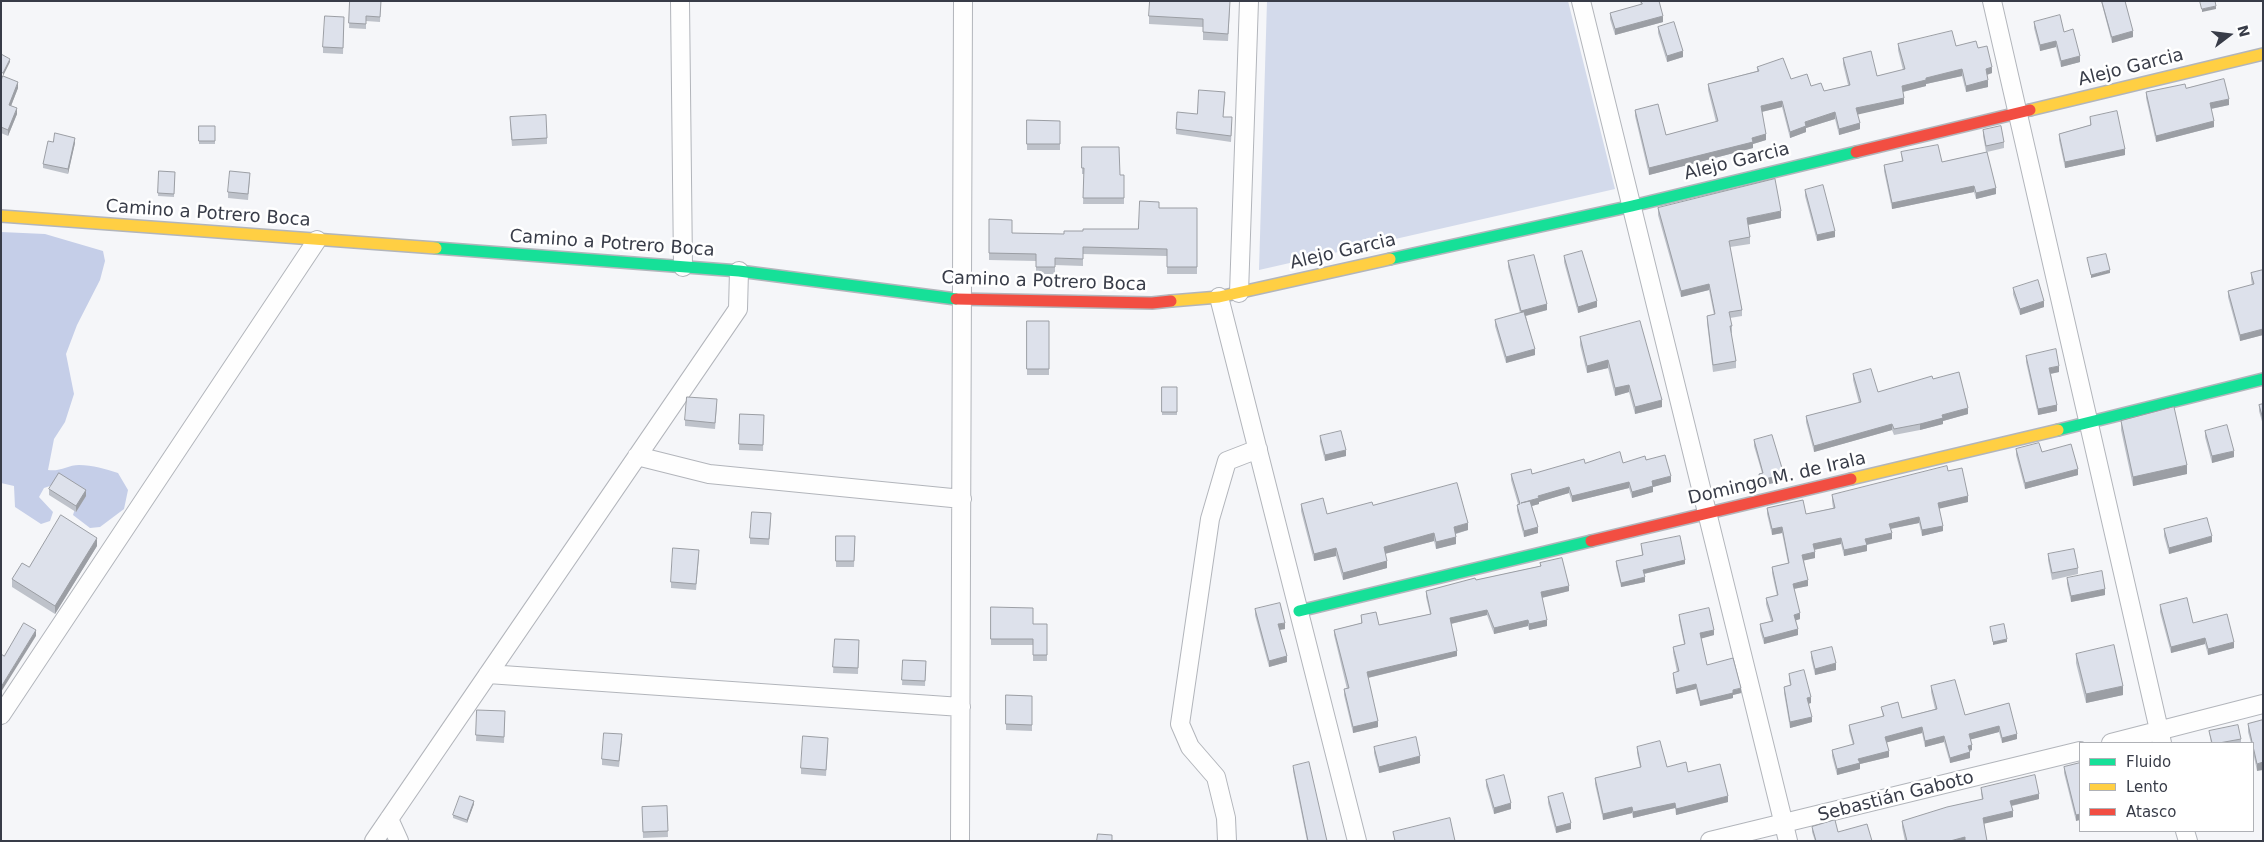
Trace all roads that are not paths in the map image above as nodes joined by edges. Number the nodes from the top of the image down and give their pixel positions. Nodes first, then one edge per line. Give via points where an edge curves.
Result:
1 (680, 1) edge
2 (963, 1) edge
3 (1249, 1) edge
4 (1581, 1) edge
5 (1992, 1) edge
6 (2263, 54) edge
7 (2017, 113) junction
8 (1632, 206) junction
9 (1, 216) edge
10 (317, 240) junction
11 (683, 267) junction
12 (739, 271) junction
13 (1239, 293) junction
14 (1219, 297) junction
15 (963, 300) junction
16 (2263, 379) edge
17 (2088, 423) junction
18 (1258, 449) junction
19 (637, 456) junction
20 (962, 499) junction
21 (1708, 514) junction
22 (1299, 611) junction
23 (488, 674) junction
24 (2263, 704) edge
25 (961, 707) junction
26 (1, 715) edge
27 (2160, 737) edge
28 (2119, 742) edge
29 (2079, 751) edge
30 (389, 819) junction
31 (1786, 832) edge
32 (374, 841) edge
33 (399, 841) edge
34 (960, 841) edge
35 (1227, 841) edge
36 (1357, 841) edge
37 (1710, 841) edge

1 - 11 street
2 - 15 street
3 - 13 street
4 - 8 street
5 - 7 street
6 - 7 street, Alejo Garcia
7 - 8 street, Alejo Garcia
7 - 17 street
8 - 13 street, Alejo Garcia
8 - 21 street
9 - 10 street, Camino a Potrero Boca
10 - 11 street, Camino a Potrero Boca
10 - 26 street
11 - 12 street, Camino a Potrero Boca
12 - 15 street, Camino a Potrero Boca
12 - 19 street via 738,309
13 - 14 street, Alejo Garcia
14 - 15 street, Camino a Potrero Boca via 1152,303
14 - 18 street
15 - 20 street
16 - 17 street, Domingo M. de Irala
17 - 21 street, Domingo M. de Irala
17 - 27 street
18 - 22 street
18 - 35 street via 1228,461 1210,519 1180,724 1190,746 1216,777 1226,818
19 - 20 street via 709,474
19 - 23 street
20 - 25 street
21 - 22 street, Domingo M. de Irala
21 - 31 street
22 - 36 street
23 - 25 street
23 - 30 street
24 - 27 street
25 - 34 street
27 - 28 street
29 - 31 street, Sebastián Gaboto
30 - 32 street
30 - 33 street
31 - 37 street, Sebastián Gaboto

